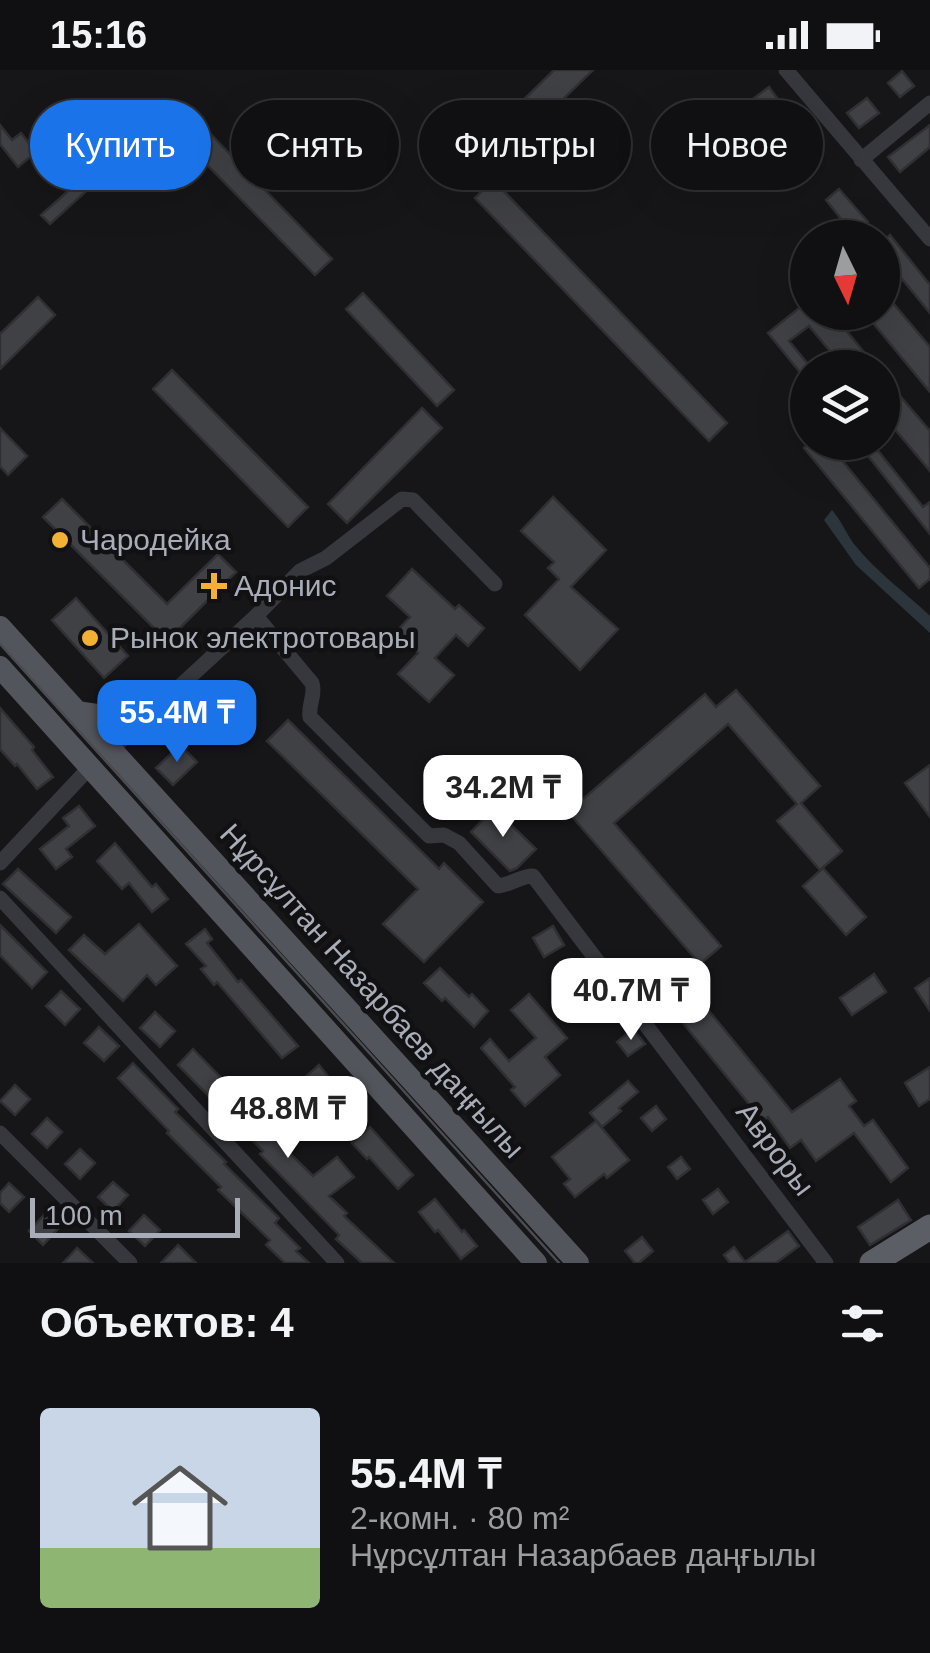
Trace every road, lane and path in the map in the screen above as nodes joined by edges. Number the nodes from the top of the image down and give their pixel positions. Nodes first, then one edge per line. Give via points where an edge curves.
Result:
1 (786, 70) edge
2 (930, 104) edge
3 (861, 160) junction
4 (930, 239) edge
5 (495, 584) dead end
6 (256, 616) junction
7 (0, 627) edge
8 (0, 667) edge
9 (160, 705) junction
10 (78, 712) junction
11 (111, 750) junction
12 (91, 766) junction
13 (0, 864) edge
14 (0, 898) edge
15 (0, 1133) edge
16 (930, 1227) edge
17 (130, 1263) edge
18 (337, 1263) edge
19 (536, 1263) edge
20 (578, 1263) edge
21 (826, 1263) edge
22 (872, 1263) edge

1 - 3 street
2 - 3 street
3 - 4 street
5 - 6 street via 414,500 402,499 300,571
6 - 9 street
6 - 21 street, Авроры via 312,683 310,717 430,836 460,843 498,886 533,876
7 - 10 main road, Нұрсұлтан Назарбаев даңғылы
8 - 12 main road, Нұрсұлтан Назарбаев даңғылы
9 - 10 main road via 120,717
9 - 11 street
10 - 11 main road, Нұрсұлтан Назарбаев даңғылы
11 - 12 main road
11 - 20 main road, Нұрсұлтан Назарбаев даңғылы
12 - 13 street
12 - 19 main road, Нұрсұлтан Назарбаев даңғылы
14 - 18 street
15 - 17 street
16 - 22 highway

